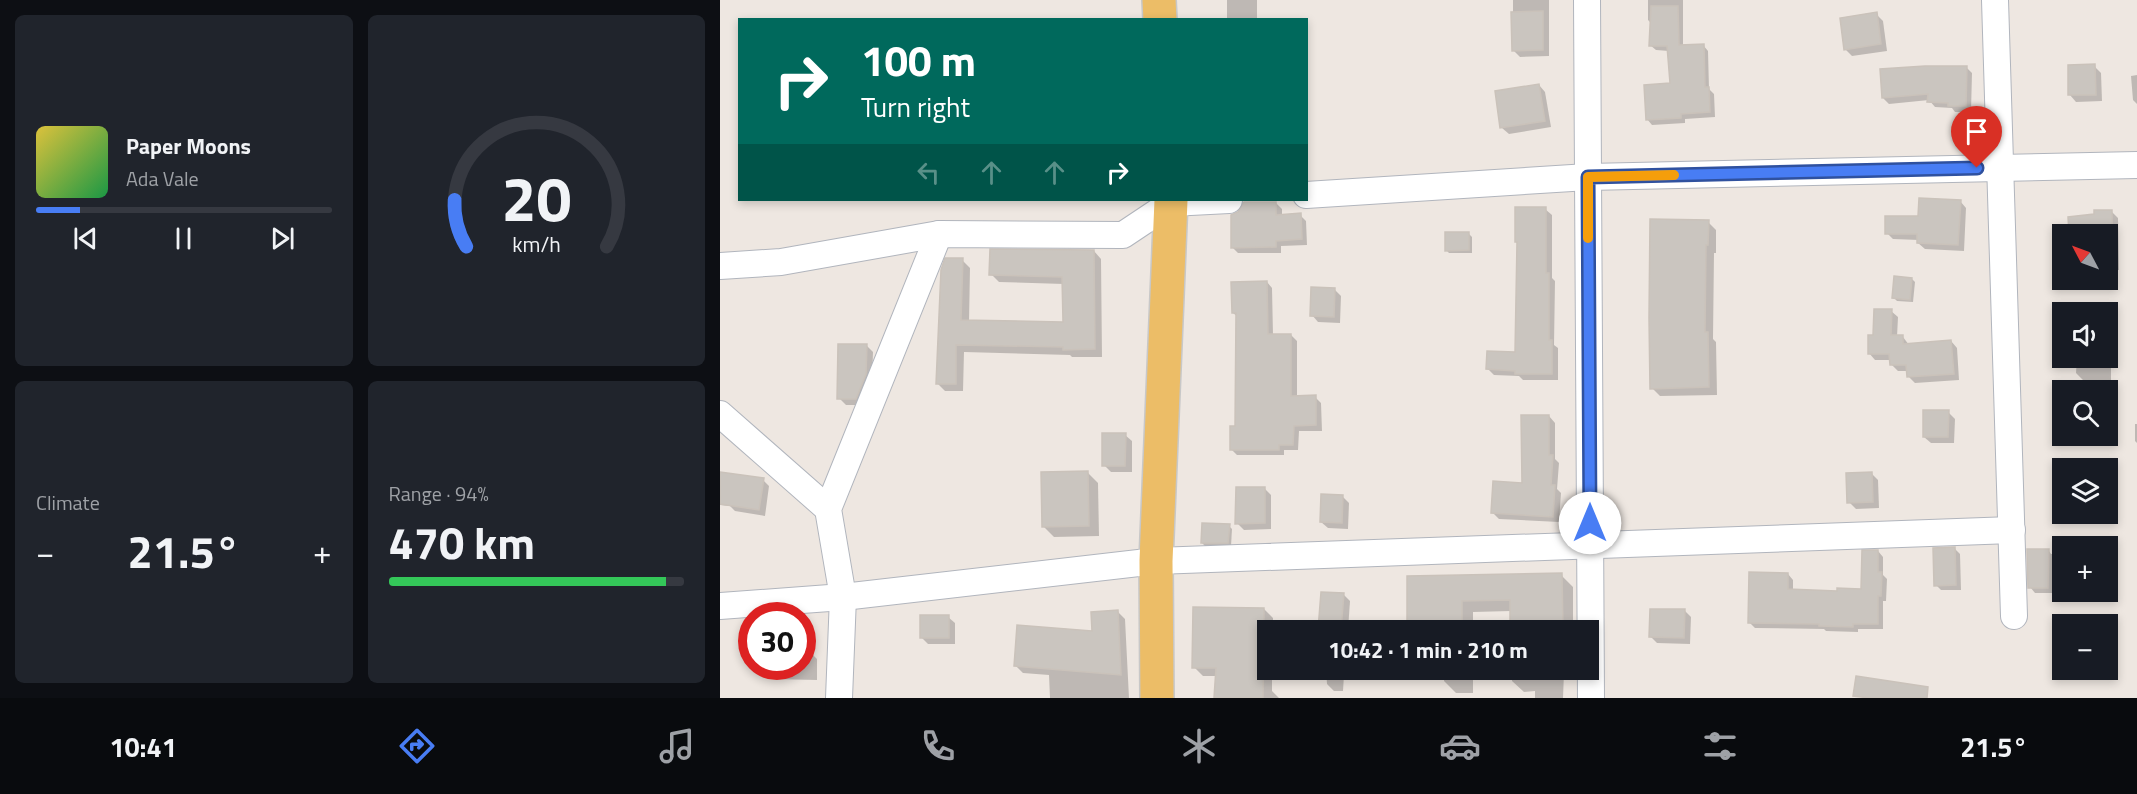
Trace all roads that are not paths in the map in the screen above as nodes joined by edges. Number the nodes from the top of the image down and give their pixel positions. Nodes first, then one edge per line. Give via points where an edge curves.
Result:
1 (1159, 0) edge
2 (1587, 0) edge
3 (1995, 0) edge
4 (1160, 18) edge
5 (2137, 165) edge
6 (2000, 167) junction
7 (1588, 177) junction
8 (1308, 195) edge
9 (1171, 201) edge
10 (939, 234) junction
11 (720, 266) edge
12 (720, 414) edge
13 (828, 509) junction
14 (2013, 530) junction
15 (1590, 546) junction
16 (1156, 561) junction
17 (843, 597) junction
18 (720, 606) edge
19 (2014, 616) dead end
20 (839, 698) edge
21 (1157, 698) edge
22 (1591, 698) edge

1 - 4 main road
2 - 7 street
3 - 6 street
5 - 6 street
6 - 7 street
6 - 14 street
7 - 8 street
7 - 15 street
9 - 10 street via 1123,235
9 - 16 main road
10 - 11 street via 781,262
10 - 13 street
12 - 13 street
13 - 17 street
14 - 15 street
14 - 19 street
15 - 16 street
15 - 22 street
16 - 17 street
16 - 21 main road
17 - 18 street
17 - 20 street

